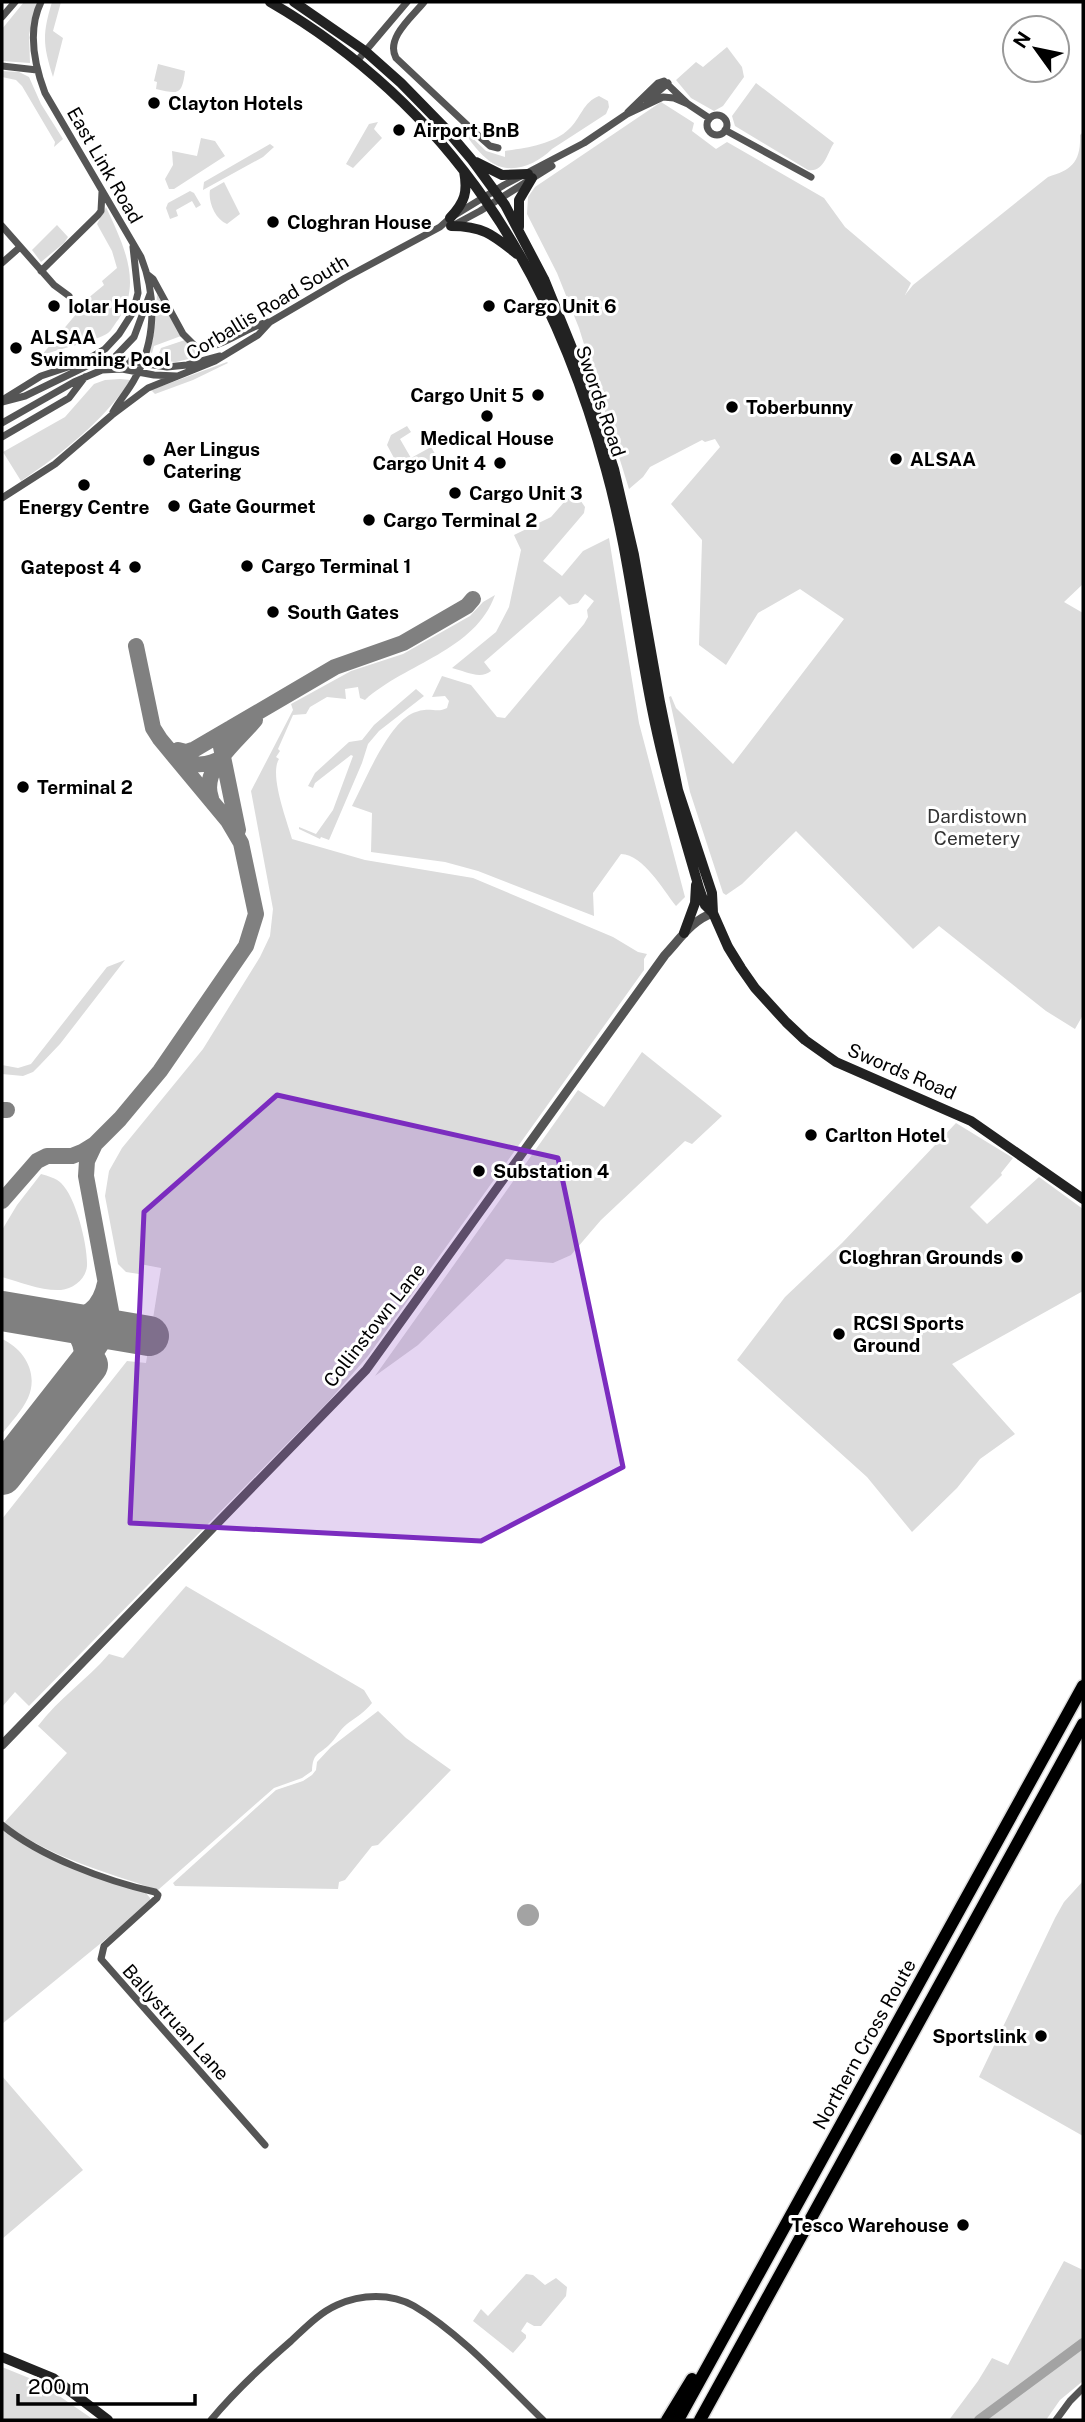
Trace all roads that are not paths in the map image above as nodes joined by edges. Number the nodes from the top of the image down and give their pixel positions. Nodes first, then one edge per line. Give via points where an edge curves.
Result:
1 (15, 2) edge
2 (41, 2) edge
3 (270, 2) edge
4 (294, 2) edge
5 (407, 2) edge
6 (424, 2) edge
7 (2, 18) edge
8 (365, 51) junction
9 (357, 61) junction
10 (2, 66) edge
11 (37, 70) junction
12 (668, 83) junction
13 (688, 104) junction
14 (640, 107) junction
15 (626, 114) junction
16 (709, 118) junction
17 (725, 130) junction
18 (498, 148) dead end
19 (472, 160) junction
20 (463, 167) junction
21 (530, 176) junction
22 (811, 177) dead end
23 (102, 191) junction
24 (498, 195) junction
25 (487, 201) junction
26 (447, 224) junction
27 (2, 226) edge
28 (519, 228) junction
29 (20, 247) junction
30 (133, 247) junction
31 (523, 259) junction
32 (2, 263) edge
33 (41, 271) junction
34 (147, 274) junction
35 (150, 293) junction
36 (69, 296) dead end
37 (270, 322) junction
38 (224, 355) junction
39 (114, 359) junction
40 (140, 368) junction
41 (93, 373) junction
42 (177, 376) junction
43 (85, 377) junction
44 (2, 401) edge
45 (112, 415) junction
46 (2, 423) edge
47 (2, 437) edge
48 (2, 498) edge
49 (696, 878) junction
50 (713, 913) junction
51 (684, 933) junction
52 (671, 949) junction
53 (1083, 1199) edge
54 (1083, 1686) edge
55 (1083, 1724) edge
56 (2, 1745) edge
57 (2, 1825) edge
58 (264, 2145) dead end
59 (770, 2252) junction
60 (751, 2327) junction
61 (2, 2357) edge
62 (1083, 2388) edge
63 (108, 2420) edge
64 (211, 2420) edge
65 (542, 2420) edge
66 (667, 2420) edge
67 (678, 2420) edge
68 (700, 2420) edge
69 (709, 2420) edge
70 (1056, 2420) edge

1 - 7 street
2 - 11 street, East Link Road via 33,34
3 - 9 main road, Swords Road
4 - 8 main road, Swords Road
5 - 8 street
6 - 18 street via 395,38 392,51 481,138
8 - 9 street
8 - 19 main road, Swords Road
9 - 20 main road, Swords Road via 421,119
10 - 11 street
11 - 23 street, East Link Road via 45,93
12 - 13 street
12 - 14 street
12 - 15 street via 658,83
13 - 14 street via 663,97
13 - 16 street
14 - 15 street
15 - 21 street, Corballis Road South
16 - 17 street via 722,116
16 - 17 street via 711,133
17 - 22 street
19 - 21 main road via 502,175
19 - 24 main road, Swords Road
20 - 25 main road, Swords Road
20 - 26 main road via 467,192
21 - 24 street, Corballis Road South
21 - 28 main road via 519,200
23 - 30 street, East Link Road
23 - 33 street via 98,215
24 - 25 street, Corballis Road South
24 - 28 main road, Swords Road
25 - 26 street, Corballis Road South
25 - 31 main road, Swords Road
26 - 31 main road via 482,229
26 - 37 street, Corballis Road South
27 - 29 street
28 - 50 main road, Swords Road via 574,350 614,469 678,790 712,894
29 - 32 street
29 - 33 street
30 - 34 street, East Link Road
30 - 44 street via 136,302 114,341 83,362 41,376
31 - 49 main road, Swords Road via 565,351 606,469 660,748
33 - 36 street
34 - 35 street, East Link Road
34 - 37 street, East Link Road via 185,337 196,347 211,348
35 - 39 street via 134,337
35 - 40 street, East Link Road via 152,327
37 - 38 street, Corballis Road South via 258,335
38 - 40 street via 177,367
38 - 42 street, Corballis Road South
39 - 40 street
39 - 41 street
39 - 44 street via 99,359 25,396
40 - 41 street
40 - 42 street
40 - 45 street, Corballis Road South
41 - 43 street
42 - 45 street, Corballis Road South via 148,388
43 - 46 street
43 - 47 street via 69,398
45 - 48 street, Corballis Road South via 55,464
49 - 50 main road, Swords Road via 705,905
49 - 51 main road via 695,903
50 - 51 street, Collinstown Lane
50 - 52 street, Collinstown Lane
50 - 53 main road, Swords Road via 728,947 755,988 805,1040 845,1067 977,1125
51 - 52 street, Collinstown Lane
52 - 56 street, Collinstown Lane via 366,1370
54 - 59 highway, Northern Cross Route
55 - 60 highway, Northern Cross Route
57 - 58 street, Ballystruan Lane via 34,1848 159,1895 104,1946 101,1959
59 - 66 highway
59 - 67 highway, Northern Cross Route
60 - 68 highway, Northern Cross Route
60 - 69 highway
61 - 63 main road via 53,2378
62 - 70 street
64 - 65 street via 253,2375 322,2314 368,2296 413,2305 443,2326

